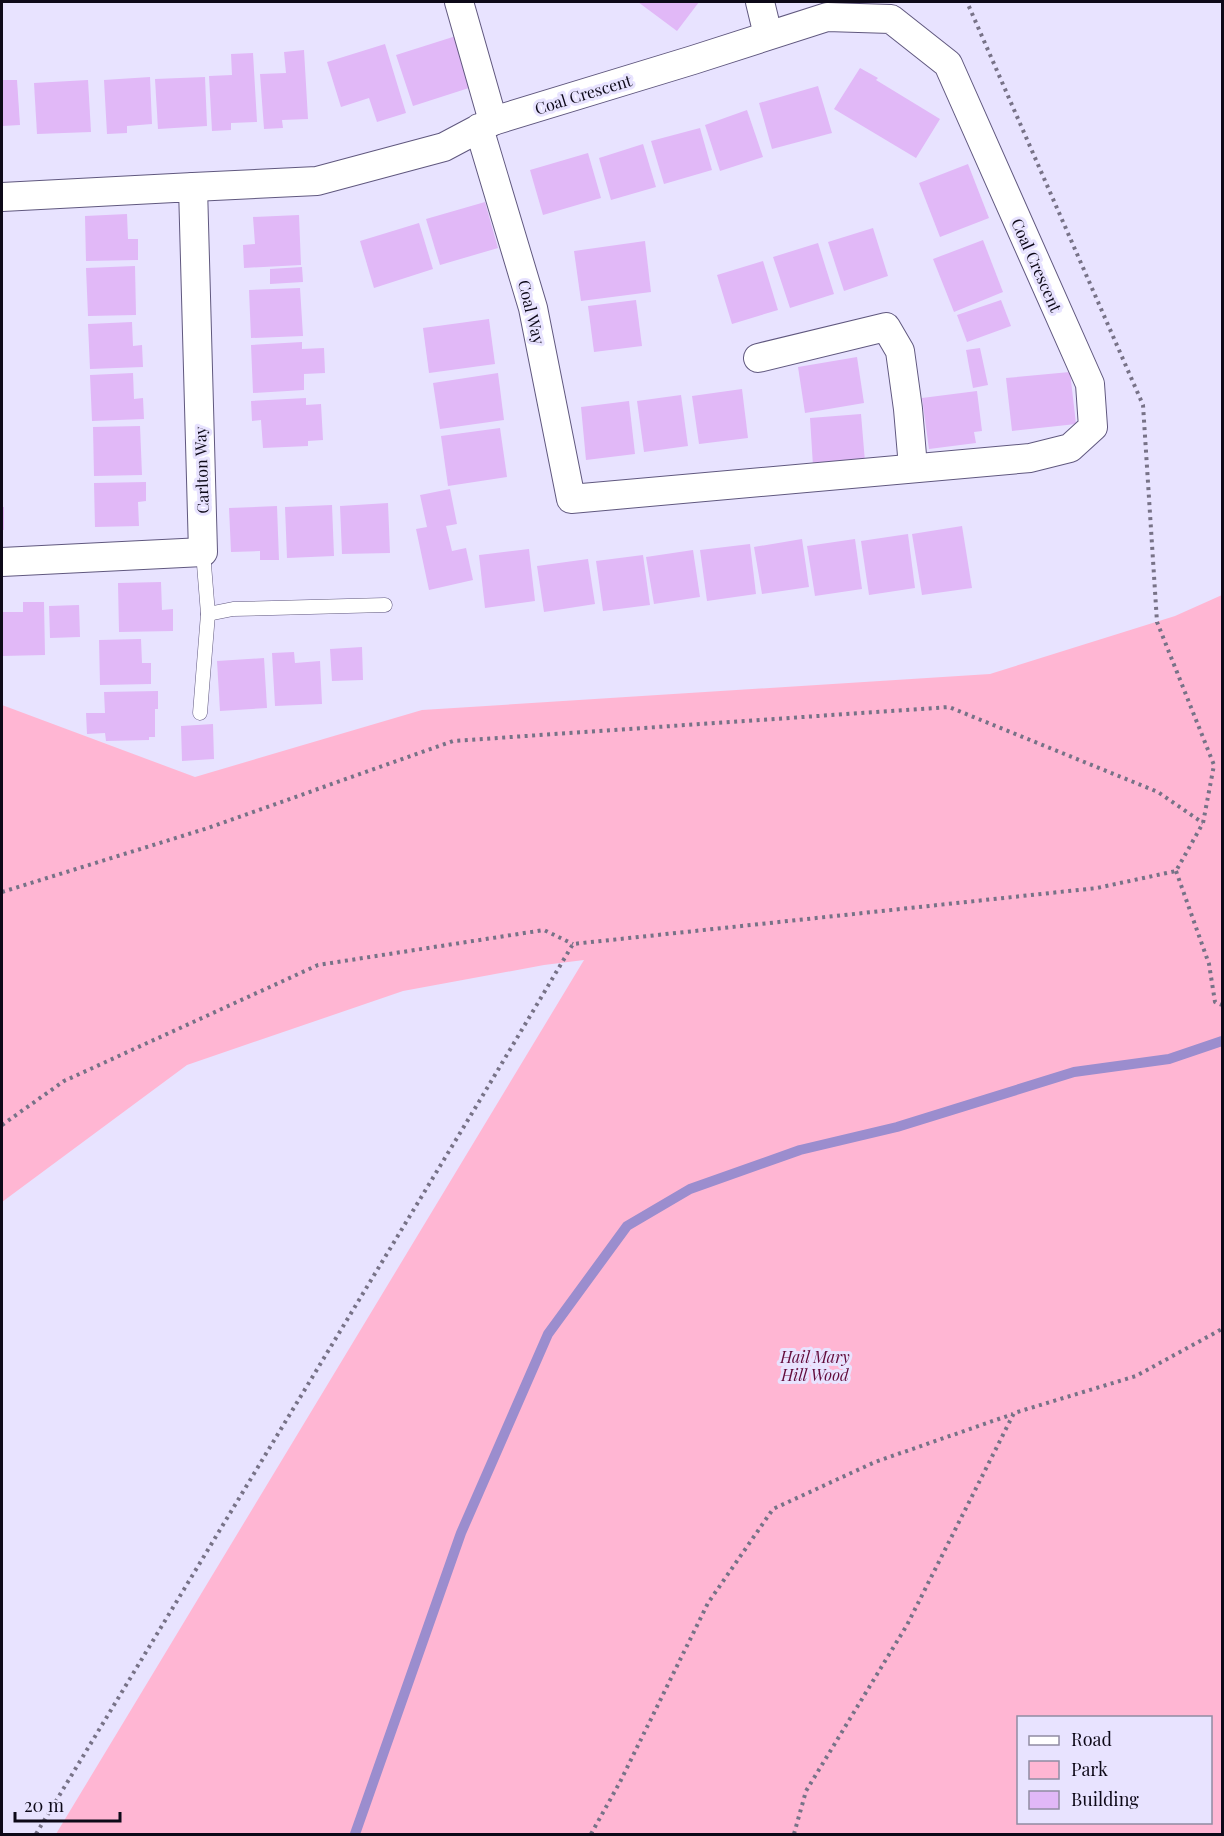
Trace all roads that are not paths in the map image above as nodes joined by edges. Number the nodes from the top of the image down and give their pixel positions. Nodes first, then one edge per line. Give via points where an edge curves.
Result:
1 (459, 2) edge
2 (760, 2) edge
3 (768, 35) junction
4 (486, 125) junction
5 (193, 187) junction
6 (2, 197) edge
7 (758, 358) dead end
8 (913, 467) junction
9 (571, 499) joint
10 (203, 552) junction
11 (2, 562) edge
12 (385, 605) dead end
13 (208, 614) junction
14 (200, 713) dead end

1 - 4 street
2 - 3 street
3 - 4 street, Coal Crescent
3 - 8 street, Coal Crescent via 827,17 891,19 948,64 1090,384 1093,427 1070,448 1030,458
4 - 5 street, Coal Crescent via 444,147 317,181
4 - 9 street, Coal Way via 533,308
5 - 6 street
5 - 10 street, Carlton Way
7 - 8 street via 886,327 900,351
8 - 9 street, Coal Crescent
10 - 11 street
10 - 13 lane
12 - 13 lane via 233,609
13 - 14 lane

